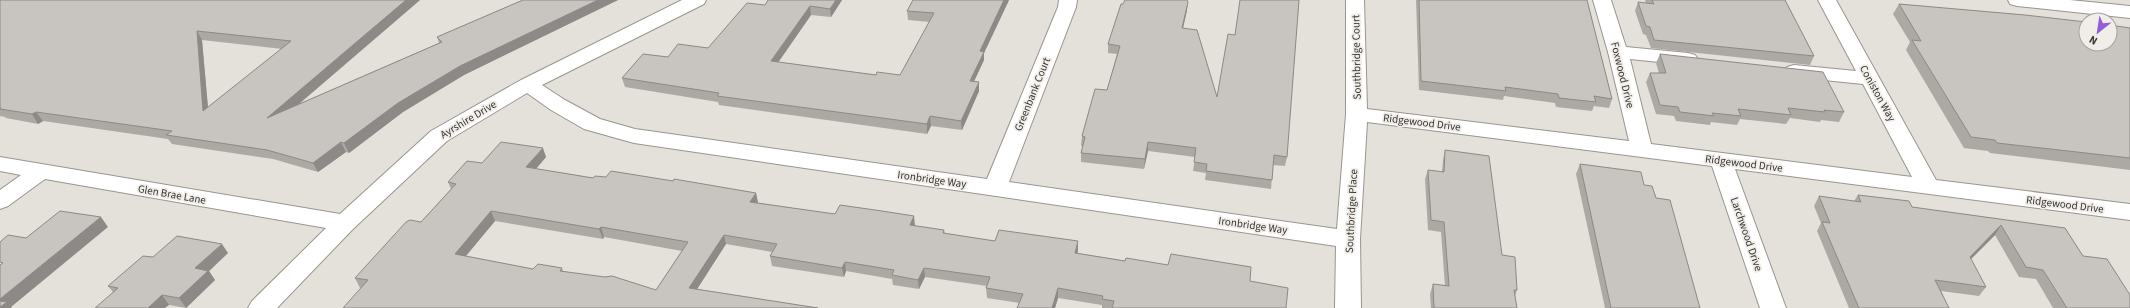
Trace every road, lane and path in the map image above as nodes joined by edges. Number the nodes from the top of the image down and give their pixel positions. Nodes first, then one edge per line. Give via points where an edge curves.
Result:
1 (1068, 0) edge
2 (1356, 0) edge
3 (1602, 0) edge
4 (1827, 0) edge
5 (2017, 0) edge
6 (693, 1) edge
7 (2130, 12) edge
8 (1618, 52) junction
9 (1703, 61) edge
10 (1772, 68) edge
11 (1871, 79) junction
12 (528, 84) junction
13 (1357, 114) junction
14 (1642, 150) junction
15 (1721, 160) junction
16 (0, 164) edge
17 (41, 171) junction
18 (1929, 186) junction
19 (995, 188) junction
20 (0, 201) edge
21 (2130, 212) edge
22 (345, 223) junction
23 (1348, 239) junction
24 (262, 308) edge
25 (1348, 308) edge
26 (1773, 308) edge

1 - 19 street, Greenbank Court
2 - 13 street, Southbridge Court
3 - 8 street, Foxwood Drive
4 - 11 street, Coniston Way
5 - 7 street
6 - 12 street, Ayrshire Drive
8 - 9 street
8 - 14 street, Foxwood Drive
10 - 11 street
11 - 18 street, Coniston Way
12 - 19 street, Ironbridge Way via 592,124 634,136
12 - 22 street, Ayrshire Drive via 439,136
13 - 14 street, Ridgewood Drive
13 - 23 street, Southbridge Place
14 - 15 street, Ridgewood Drive
15 - 18 street, Ridgewood Drive
15 - 26 street, Larchwood Drive
16 - 17 street, Glen Brae Lane
17 - 20 street
17 - 22 street, Glen Brae Lane
18 - 21 street, Ridgewood Drive
19 - 23 street, Ironbridge Way
22 - 24 street, Ayrshire Drive
23 - 25 street, Southbridge Place

